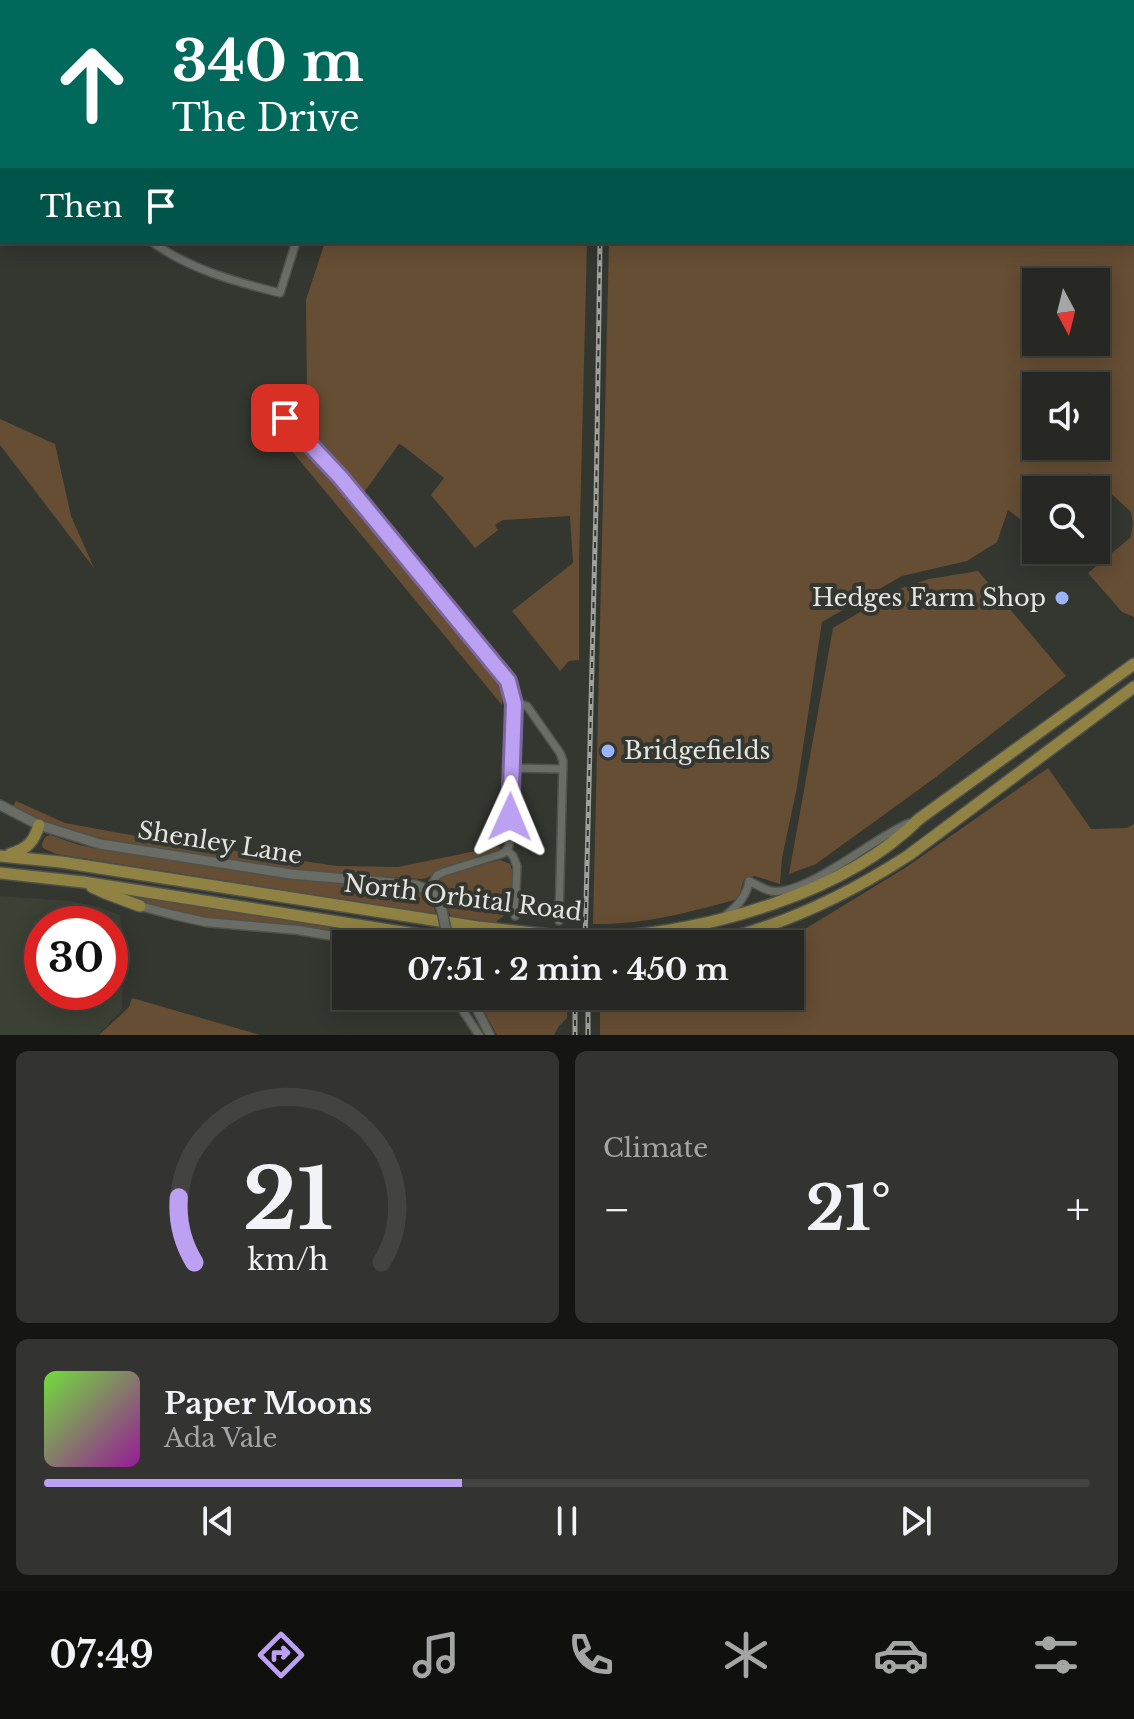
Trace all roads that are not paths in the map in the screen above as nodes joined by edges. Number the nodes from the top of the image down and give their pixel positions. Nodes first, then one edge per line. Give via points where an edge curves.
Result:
1 (156, 244) edge
2 (295, 244) edge
3 (285, 418) dead end
4 (1134, 664) edge
5 (1134, 687) edge
6 (514, 704) junction
7 (511, 768) junction
8 (563, 769) junction
9 (0, 805) edge
10 (919, 819) junction
11 (39, 825) junction
12 (35, 838) junction
13 (507, 850) junction
14 (3, 856) edge
15 (61, 862) junction
16 (0, 873) edge
17 (83, 882) junction
18 (429, 890) junction
19 (140, 906) joint
20 (515, 916) dead end
21 (721, 919) junction
22 (559, 921) dead end
23 (390, 930) edge
24 (446, 930) edge
25 (754, 930) edge
26 (332, 937) edge
27 (462, 1010) edge
28 (477, 1010) edge
29 (479, 1035) edge
30 (490, 1035) edge

1 - 2 street via 238,283 280,293
3 - 6 street via 503,675
4 - 10 highway, North Orbital Road
5 - 25 highway via 875,877 822,905
6 - 7 street
6 - 8 street via 527,706 560,753
7 - 8 street
7 - 13 street
8 - 22 street
9 - 11 main road, Shenley Lane
10 - 21 highway, North Orbital Road via 902,836 834,877
10 - 21 street via 787,890 773,891 749,881 738,905
11 - 12 highway
11 - 18 main road, Shenley Lane via 115,847
12 - 14 highway via 21,851
12 - 15 highway via 40,851
13 - 18 street via 437,875
13 - 20 street via 517,866
14 - 15 highway, North Orbital Road
15 - 21 highway, North Orbital Road, bridge via 561,936 650,933
16 - 17 highway, North Orbital Road
17 - 19 highway
17 - 23 highway, North Orbital Road
18 - 24 main road, bridge via 438,898
19 - 26 street via 205,922
27 - 29 street
28 - 30 street

